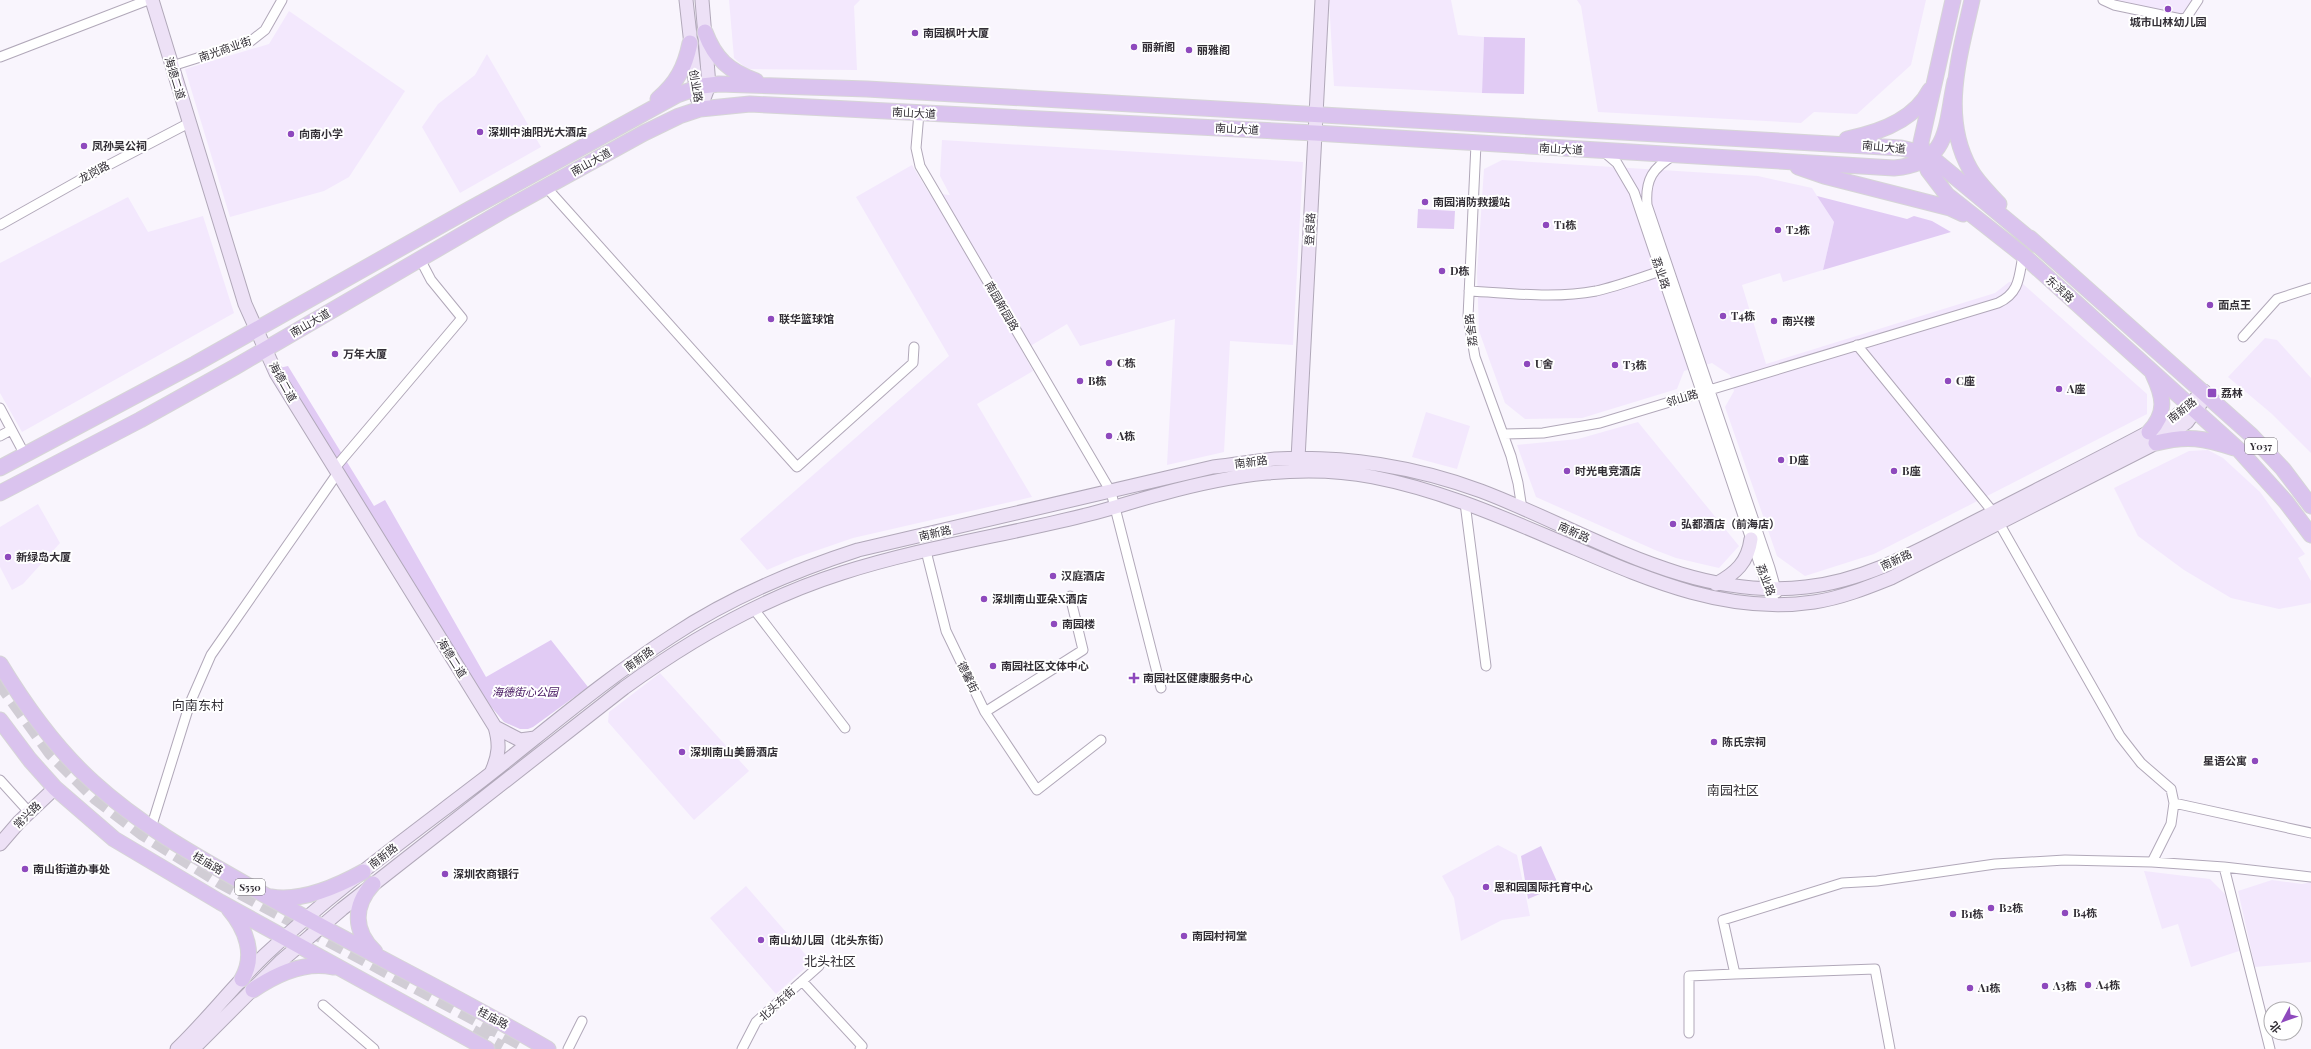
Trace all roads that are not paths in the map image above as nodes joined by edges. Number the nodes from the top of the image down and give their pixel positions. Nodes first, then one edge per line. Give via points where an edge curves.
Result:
1 (148, 0) edge
2 (152, 0) edge
3 (282, 0) edge
4 (686, 0) edge
5 (702, 0) edge
6 (1322, 0) edge
7 (1953, 0) edge
8 (1972, 0) edge
9 (2103, 0) edge
10 (2198, 0) edge
11 (705, 32) junction
12 (690, 43) junction
13 (0, 57) edge
14 (172, 66) junction
15 (1935, 80) junction
16 (1955, 81) junction
17 (766, 85) junction
18 (702, 86) junction
19 (700, 109) junction
20 (919, 113) junction
21 (1316, 115) junction
22 (634, 119) junction
23 (190, 123) junction
24 (1315, 133) junction
25 (1812, 142) junction
26 (1476, 144) junction
27 (1602, 151) junction
28 (1675, 155) junction
29 (1926, 157) junction
30 (1778, 160) junction
31 (546, 187) junction
32 (0, 224) edge
33 (1991, 229) junction
34 (2037, 245) junction
35 (2023, 255) junction
36 (420, 259) junction
37 (1660, 270) junction
38 (2311, 288) edge
39 (1469, 291) junction
40 (256, 330) junction
41 (2243, 337) dead end
42 (1857, 345) junction
43 (914, 346) dead end
44 (265, 349) junction
45 (2152, 371) junction
46 (1705, 390) junction
47 (2204, 392) junction
48 (0, 408) edge
49 (2193, 408) junction
50 (11, 430) junction
51 (1504, 434) junction
52 (0, 436) edge
53 (2152, 438) junction
54 (2239, 450) junction
55 (25, 455) junction
56 (1298, 459) junction
57 (0, 468) edge
58 (335, 472) junction
59 (1111, 492) junction
60 (0, 493) edge
61 (1465, 503) junction
62 (2311, 506) edge
63 (1116, 507) junction
64 (1522, 508) junction
65 (1996, 517) junction
66 (2311, 536) edge
67 (1751, 539) junction
68 (926, 551) junction
69 (1649, 565) junction
70 (1645, 578) junction
71 (1716, 584) junction
72 (1773, 590) junction
73 (1070, 596) dead end
74 (1776, 604) junction
75 (753, 608) junction
76 (0, 664) edge
77 (1486, 666) dead end
78 (1161, 688) dead end
79 (985, 712) junction
80 (0, 720) edge
81 (495, 727) junction
82 (845, 728) dead end
83 (535, 738) junction
84 (1101, 740) dead end
85 (491, 773) junction
86 (0, 780) edge
87 (56, 788) junction
88 (2174, 803) junction
89 (29, 812) junction
90 (151, 828) junction
91 (2311, 833) edge
92 (0, 844) edge
93 (2152, 862) junction
94 (2224, 867) junction
95 (363, 872) junction
96 (2311, 877) edge
97 (373, 884) junction
98 (265, 895) junction
99 (220, 902) junction
100 (306, 918) junction
101 (321, 927) junction
102 (285, 938) junction
103 (300, 946) junction
104 (386, 961) junction
105 (819, 966) dead end
106 (345, 971) junction
107 (1735, 974) junction
108 (242, 979) junction
109 (802, 981) junction
110 (253, 990) junction
111 (323, 1005) dead end
112 (582, 1021) dead end
113 (1689, 1033) dead end
114 (177, 1049) edge
115 (193, 1049) edge
116 (374, 1049) edge
117 (487, 1049) edge
118 (548, 1049) edge
119 (568, 1049) edge
120 (742, 1049) edge
121 (860, 1049) edge
122 (1890, 1049) edge
123 (2270, 1049) edge

1 - 13 street
2 - 14 main road, 海德二道
3 - 14 street, 南光商业街 via 265,30 251,41
4 - 12 main road, 创业路
5 - 11 main road, 创业路
6 - 21 main road, 登良路
7 - 15 main road
8 - 16 main road, 东滨路
9 - 10 street via 2114,5 2181,19 2186,18
11 - 17 main road via 715,53 726,66 742,76
11 - 18 main road, 创业路
12 - 18 main road, 创业路
12 - 22 main road via 685,64 677,80 664,95
14 - 23 main road, 海德二道
15 - 25 main road via 1919,106 1894,124 1862,136
15 - 29 main road via 1921,142
16 - 29 main road via 1944,135 1938,148
16 - 34 main road, 东滨路 via 1957,133 1965,160 1987,192
17 - 18 main road, 南山大道
17 - 21 main road, 南山大道
18 - 19 main road, 创业路
18 - 22 main road, 南山大道 via 677,95
19 - 20 main road, 南山大道 via 750,104
19 - 31 main road, 南山大道 via 667,122
20 - 24 main road, 南山大道
20 - 59 street, 南园新园路 via 916,148 920,166
21 - 24 main road, 登良路
21 - 25 main road, 南山大道
22 - 40 main road, 南山大道
23 - 32 street, 龙岗路
23 - 40 main road, 海德二道 via 245,304
24 - 26 main road, 南山大道
24 - 56 main road, 登良路
25 - 29 main road, 南山大道 via 1889,147
26 - 27 main road, 南山大道
26 - 39 street, 荔舍路
27 - 28 main road, 南山大道
27 - 37 street, 荔业路 via 1617,163 1631,185
28 - 30 main road, 南山大道
28 - 46 street, 荔业路 via 1650,177 1646,186 1646,205
29 - 30 main road, 南山大道 via 1905,167 1883,168
29 - 33 main road, 东滨路 via 1933,178 1947,195
29 - 34 main road
30 - 33 main road via 1824,176 1950,208
31 - 36 main road, 南山大道
31 - 43 street via 797,467 913,363
33 - 35 main road, 东滨路
34 - 47 main road, 东滨路
35 - 42 street, 邻山路 via 2017,287 2006,300
35 - 45 main road, 东滨路
36 - 44 main road, 南山大道
36 - 58 street via 431,280 462,318
37 - 39 street via 1610,287 1577,294
37 - 46 street, 荔业路
38 - 41 street via 2276,299
39 - 51 street, 荔舍路 via 1468,317 1475,357
40 - 44 main road, 海德二道
40 - 55 main road, 南山大道
42 - 46 street, 邻山路
42 - 65 street
44 - 58 main road, 海德二道 via 276,373
44 - 60 main road, 南山大道 via 140,420
45 - 49 main road, 东滨路
45 - 53 main road via 2162,404
46 - 51 street, 邻山路 via 1589,426 1543,433
46 - 67 street, 荔业路
46 - 72 street, 荔业路
47 - 49 main road, 南新路
47 - 62 main road, 东滨路 / Y037 via 2267,451
48 - 50 street
49 - 53 main road, 南新路 via 2177,416
49 - 54 main road, 东滨路 / Y037
50 - 52 street
50 - 55 street
51 - 64 street, 荔舍路 via 1518,482
53 - 54 main road via 2196,438
53 - 65 main road, 南新路
54 - 66 main road, 东滨路 / Y037 via 2286,502
55 - 57 main road, 南山大道
56 - 59 main road, 南新路 via 1214,468
56 - 64 main road, 南新路 via 1352,462 1413,471 1457,483
58 - 81 main road, 海德二道
58 - 90 street via 211,655 190,703
59 - 63 street, 南园新园路
59 - 83 main road, 南新路 via 858,550 811,565 775,581 673,635
61 - 63 main road, 南新路 via 1410,485 1371,476 1312,470 1273,472 1213,481
61 - 70 main road, 南新路
61 - 77 street
63 - 68 main road, 南新路
63 - 78 street, 南园新园路
64 - 69 main road, 南新路
65 - 72 main road, 南新路 via 1862,575 1826,584
65 - 74 main road, 南新路 via 1913,568 1870,587 1813,602
65 - 88 street via 2120,736 2140,763 2171,789
67 - 71 main road via 1750,549 1742,565 1729,577
67 - 72 street, 荔业路
68 - 75 main road, 南新路 via 840,574
68 - 79 street, 德馨街 via 946,631
69 - 70 main road
69 - 71 main road, 南新路
70 - 74 main road, 南新路 via 1704,596 1748,603
71 - 72 main road, 南新路
72 - 74 street, 荔业路
73 - 79 street via 1083,650
75 - 82 street
75 - 97 main road, 南新路 via 680,648 635,679
76 - 90 main road, 桂庙路 / S550 via 28,706 70,759 110,797
79 - 84 street, 德馨街 via 1037,790
80 - 87 main road, S550 via 30,760
81 - 83 main road via 520,740
81 - 85 main road, 海德二道 via 499,751
83 - 85 main road, 南新路
85 - 95 main road, 南新路
86 - 89 street
87 - 89 main road, 常兴路
87 - 99 main road, S550 via 89,820 114,839
88 - 91 street
88 - 93 street via 2171,824
89 - 92 main road, 常兴路
90 - 98 main road, 桂庙路 / S550
93 - 94 street
93 - 107 street via 2065,860 1995,864 1877,881 1842,883 1723,920
94 - 96 street
94 - 123 street
95 - 98 main road via 313,893 288,898
95 - 100 main road, 南新路
97 - 101 main road, 南新路
97 - 104 main road via 360,904 357,921 364,940
98 - 100 main road, 桂庙路 / S550
99 - 102 main road, S550
99 - 108 main road via 235,917 246,938 249,961
100 - 101 main road, 桂庙路 / S550
100 - 102 main road, 南新路
101 - 103 main road, 南新路
101 - 104 main road, 桂庙路 / S550
102 - 103 main road, S550
102 - 108 main road, 南新路
103 - 106 main road, S550
103 - 110 main road, 南新路
104 - 118 main road, 桂庙路 / S550
105 - 109 street, 北头东街
106 - 110 main road via 326,965 300,968 273,978
106 - 117 main road, S550
107 - 113 street via 1689,976
107 - 122 street via 1875,969
108 - 114 main road, 南新路
109 - 120 street, 北头东街 via 756,1022
109 - 121 street via 862,1046
110 - 115 main road, 南新路
111 - 116 street
112 - 119 street

